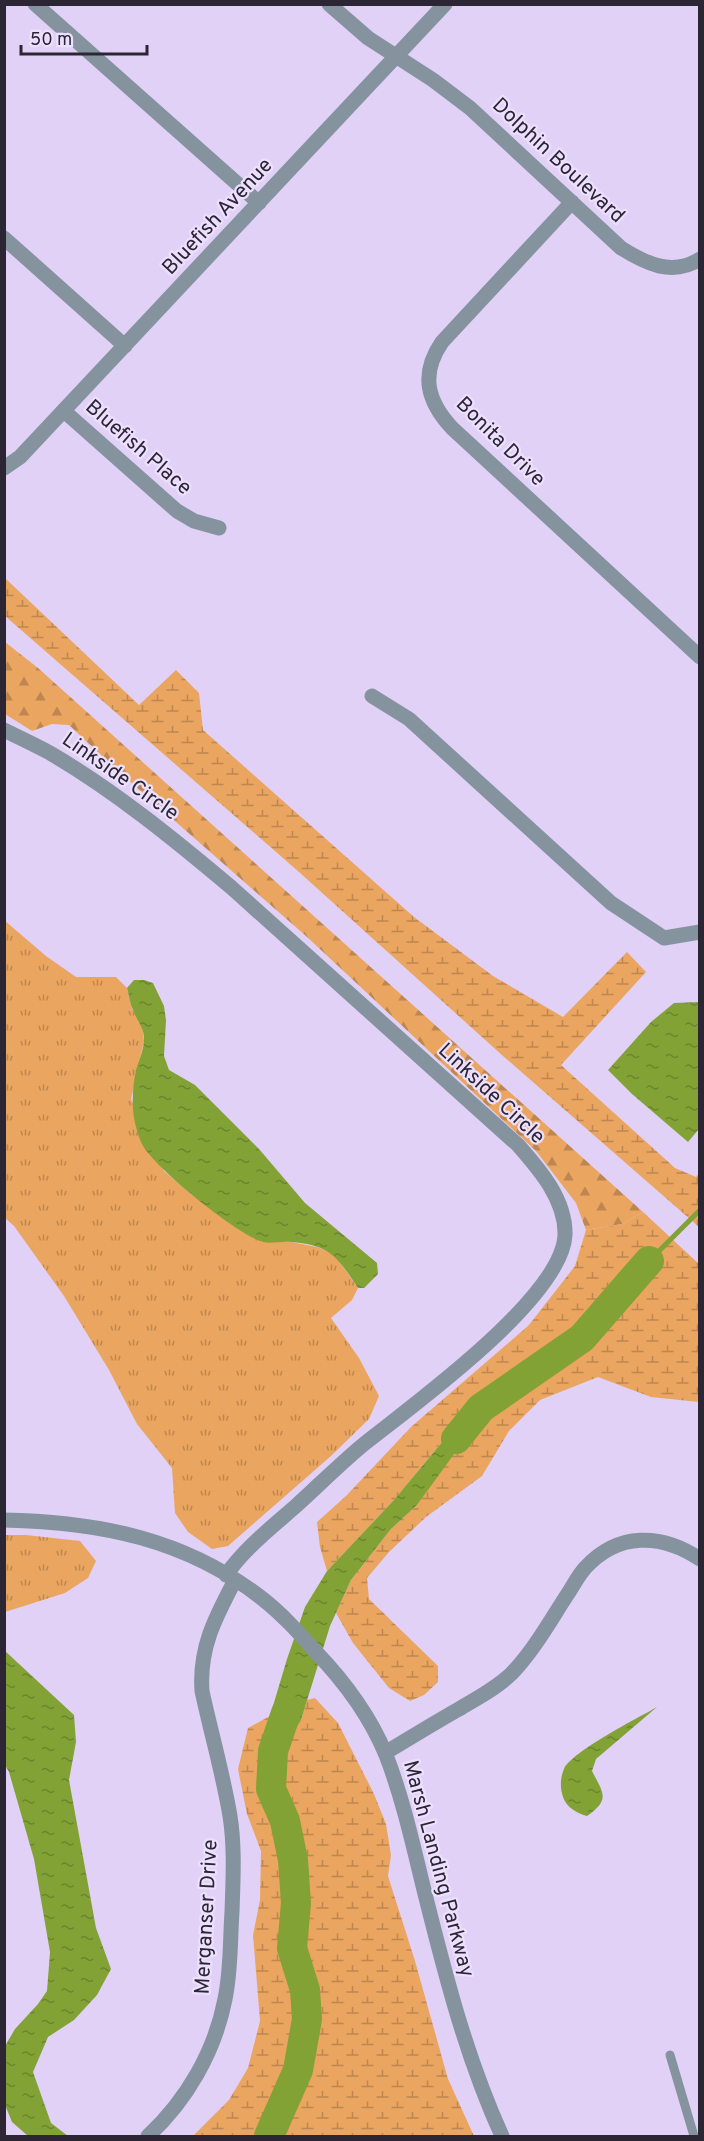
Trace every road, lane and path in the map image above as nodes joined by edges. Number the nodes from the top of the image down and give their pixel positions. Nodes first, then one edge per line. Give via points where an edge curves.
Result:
1 (35, 4) edge
2 (329, 4) edge
3 (445, 4) edge
4 (396, 56) junction
5 (572, 202) junction
6 (259, 203) junction
7 (4, 238) edge
8 (699, 259) edge
9 (125, 346) junction
10 (64, 411) junction
11 (4, 468) edge
12 (219, 528) dead end
13 (699, 657) edge
14 (372, 696) dead end
15 (4, 730) edge
16 (699, 932) edge
17 (4, 1520) edge
18 (699, 1558) edge
19 (231, 1578) junction
20 (385, 1753) junction
21 (670, 2055) dead end
22 (148, 2136) edge
23 (502, 2136) edge
24 (694, 2136) edge

1 - 6 street
2 - 4 street, Dolphin Boulevard via 368,39
3 - 4 street, Bluefish Avenue
4 - 5 street, Dolphin Boulevard via 470,108
4 - 6 street, Bluefish Avenue
5 - 8 street, Dolphin Boulevard via 621,248 640,260 667,268
5 - 13 street, Bonita Drive via 442,342 431,368 431,396 439,414 452,428
6 - 9 street, Bluefish Avenue
7 - 9 street
9 - 10 street, Bluefish Avenue
10 - 11 street, Bluefish Avenue via 20,457
10 - 12 street, Bluefish Place via 177,511
14 - 16 street via 409,719 611,903 664,938
15 - 19 street, Linkside Circle via 50,753 112,795 232,888 518,1145 545,1178 561,1208 565,1230 562,1251 550,1273 518,1312 466,1364 363,1445 250,1546
17 - 19 street, Marsh Landing Parkway via 89,1525 137,1535 182,1552
18 - 20 street via 683,1548 648,1539 615,1546 599,1555 584,1569 511,1674
19 - 20 street, Marsh Landing Parkway via 264,1599 328,1665 365,1713
19 - 22 street, Merganser Drive via 203,1652 201,1671 233,1842 229,1974 219,2023 199,2070 178,2104
20 - 23 street, Marsh Landing Parkway via 400,1795 452,1999
21 - 24 lane

